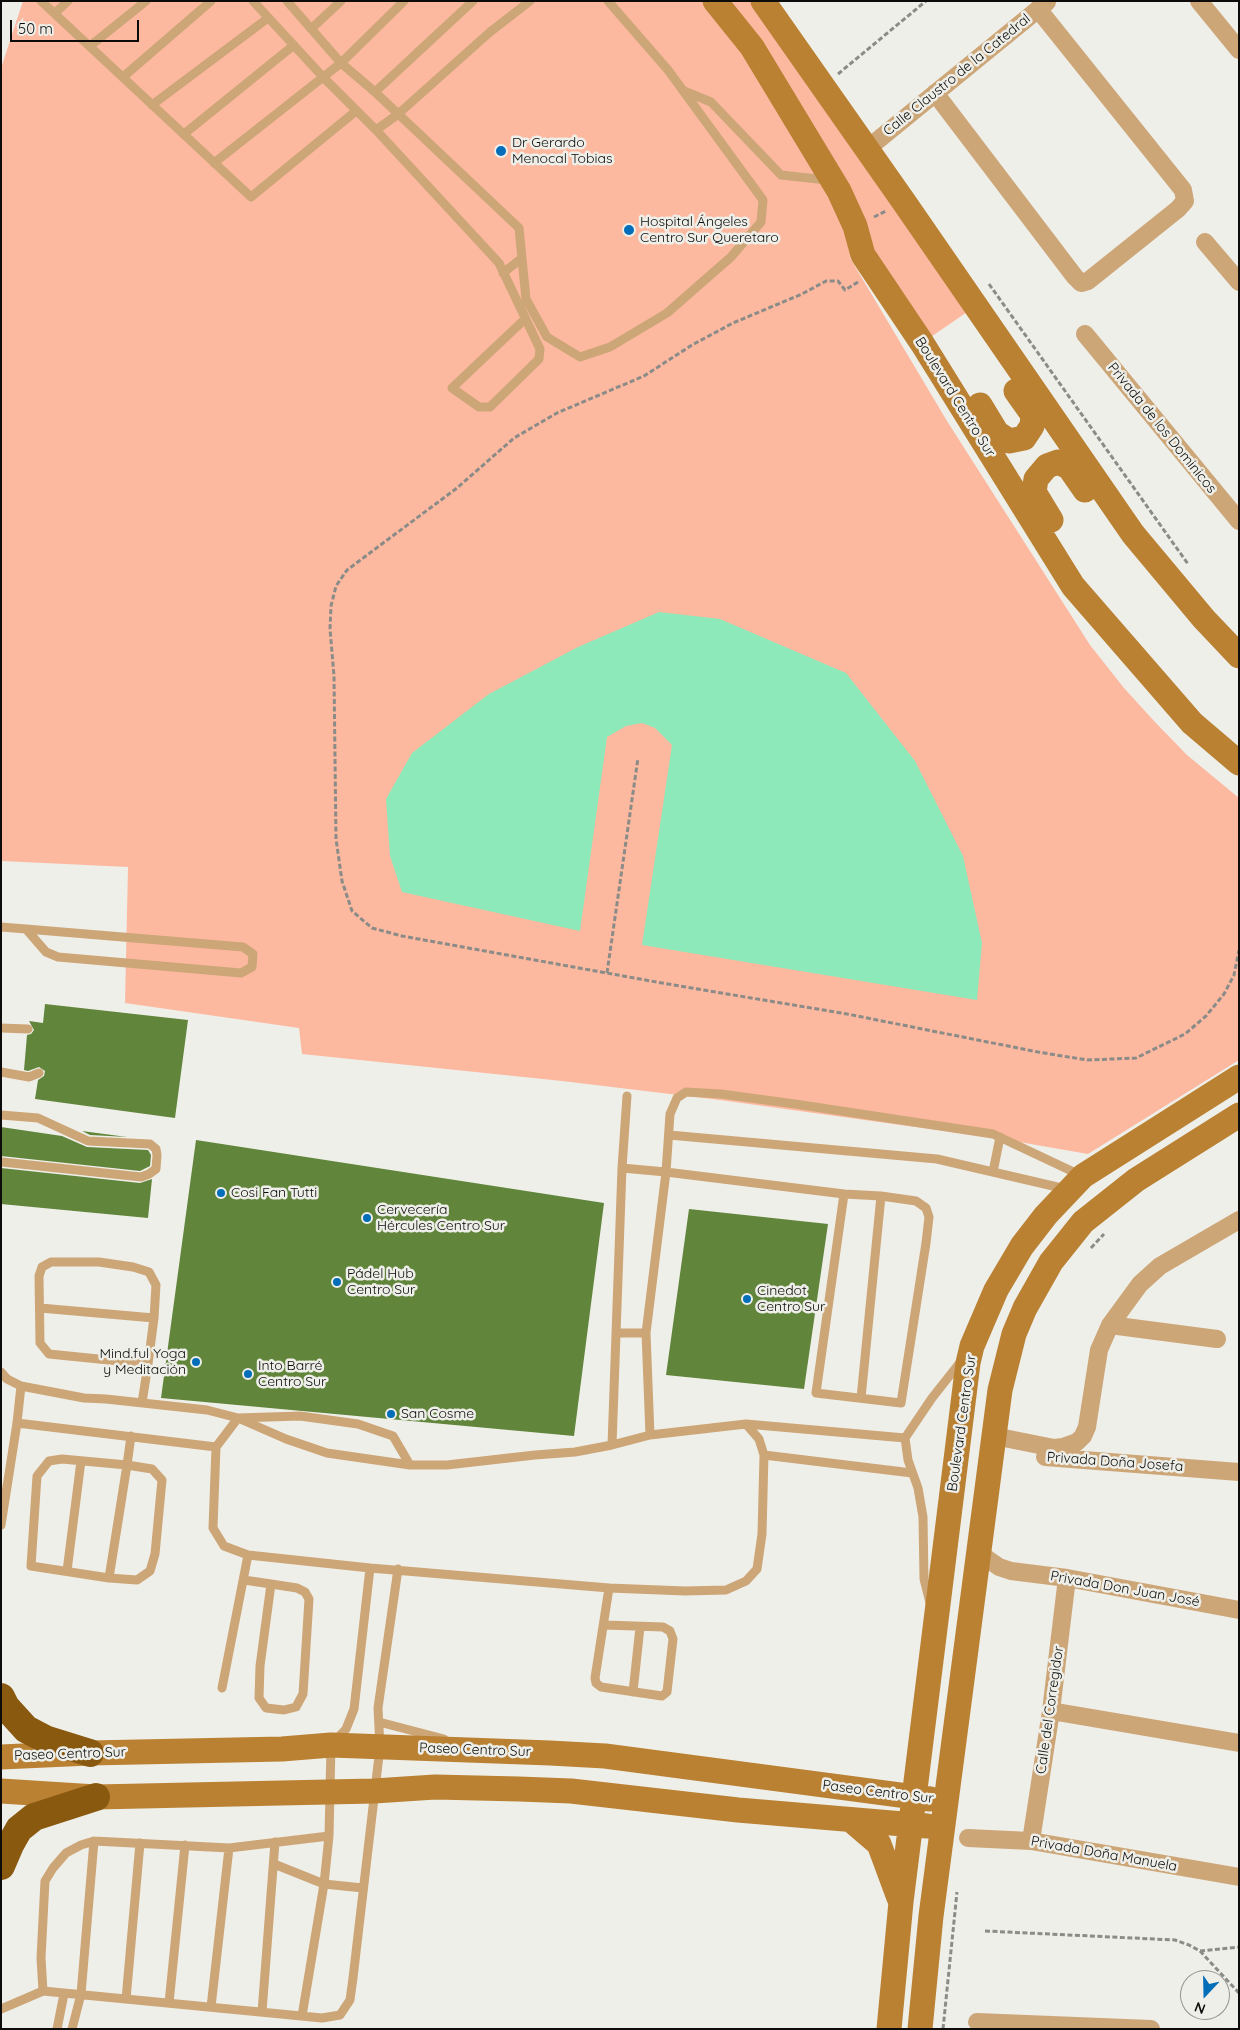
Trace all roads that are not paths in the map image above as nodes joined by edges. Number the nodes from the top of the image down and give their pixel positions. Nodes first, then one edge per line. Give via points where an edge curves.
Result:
1 (41, 1) edge
2 (68, 1) edge
3 (146, 1) edge
4 (211, 1) edge
5 (253, 1) edge
6 (287, 1) edge
7 (341, 1) edge
8 (404, 1) edge
9 (473, 1) edge
10 (530, 1) edge
11 (608, 1) edge
12 (715, 1) edge
13 (763, 1) edge
14 (1199, 1) edge
15 (1042, 5) edge
16 (55, 13) junction
17 (268, 18) junction
18 (311, 29) junction
19 (90, 46) junction
20 (294, 46) junction
21 (1239, 50) edge
22 (341, 62) junction
23 (123, 77) junction
24 (323, 77) junction
25 (684, 91) junction
26 (375, 92) junction
27 (935, 92) junction
28 (152, 105) junction
29 (356, 111) junction
30 (397, 115) junction
31 (376, 130) junction
32 (184, 134) junction
33 (867, 148) junction
34 (214, 163) junction
35 (833, 181) junction
36 (1205, 242) dead end
37 (522, 258) junction
38 (503, 273) junction
39 (1239, 282) edge
40 (525, 319) junction
41 (993, 329) junction
42 (1085, 334) dead end
43 (939, 371) junction
44 (1239, 521) edge
45 (1134, 534) junction
46 (1073, 586) junction
47 (1239, 656) edge
48 (1239, 763) edge
49 (1, 927) edge
50 (26, 929) junction
51 (1, 1028) edge
52 (28, 1029) dead end
53 (1, 1072) edge
54 (39, 1073) dead end
55 (1239, 1078) edge
56 (627, 1096) dead end
57 (1, 1115) edge
58 (1239, 1115) edge
59 (669, 1136) junction
60 (1000, 1137) junction
61 (2, 1162) edge
62 (622, 1168) junction
63 (666, 1172) junction
64 (993, 1172) junction
65 (1076, 1183) junction
66 (844, 1194) junction
67 (881, 1196) junction
68 (1239, 1220) edge
69 (40, 1308) junction
70 (154, 1318) junction
71 (1110, 1325) junction
72 (617, 1333) junction
73 (646, 1333) junction
74 (1218, 1339) dead end
75 (972, 1346) junction
76 (148, 1364) junction
77 (1, 1372) edge
78 (21, 1386) junction
79 (861, 1398) junction
80 (142, 1403) junction
81 (238, 1418) junction
82 (17, 1422) junction
83 (746, 1424) junction
84 (650, 1435) junction
85 (131, 1436) junction
86 (905, 1438) junction
87 (993, 1441) junction
88 (612, 1445) junction
89 (216, 1447) junction
90 (764, 1455) junction
91 (81, 1461) junction
92 (127, 1465) junction
93 (410, 1465) junction
94 (1239, 1472) edge
95 (912, 1473) junction
96 (1, 1525) edge
97 (978, 1553) junction
98 (248, 1555) junction
99 (370, 1568) junction
100 (398, 1569) junction
101 (67, 1571) junction
102 (1011, 1571) junction
103 (110, 1578) junction
104 (1067, 1578) junction
105 (244, 1580) junction
106 (975, 1582) junction
107 (271, 1584) junction
108 (609, 1588) junction
109 (1239, 1610) edge
110 (605, 1625) junction
111 (936, 1625) junction
112 (640, 1627) junction
113 (222, 1688) dead end
114 (633, 1692) junction
115 (1, 1697) edge
116 (1051, 1712) junction
117 (379, 1722) junction
118 (1239, 1743) edge
119 (331, 1745) junction
120 (380, 1747) junction
121 (488, 1750) junction
122 (90, 1753) junction
123 (1, 1757) edge
124 (687, 1767) junction
125 (774, 1768) dead end
126 (1, 1791) edge
127 (374, 1791) junction
128 (329, 1792) junction
129 (882, 1793) junction
130 (96, 1797) junction
131 (914, 1797) junction
132 (946, 1801) junction
133 (851, 1820) junction
134 (882, 1822) junction
135 (911, 1825) junction
136 (943, 1828) junction
137 (329, 1836) junction
138 (968, 1838) dead end
139 (94, 1841) junction
140 (1031, 1841) junction
141 (275, 1842) junction
142 (140, 1843) junction
143 (186, 1845) junction
144 (229, 1848) junction
145 (274, 1864) junction
146 (1, 1866) edge
147 (1239, 1877) edge
148 (324, 1884) junction
149 (363, 1888) junction
150 (901, 1902) junction
151 (43, 1991) junction
152 (64, 1994) junction
153 (81, 1994) junction
154 (126, 1999) junction
155 (168, 2003) junction
156 (211, 2007) junction
157 (1, 2009) edge
158 (262, 2012) junction
159 (302, 2016) junction
160 (977, 2022) dead end
161 (1008, 2026) edge
162 (57, 2029) edge
163 (72, 2029) edge
164 (889, 2029) edge
165 (920, 2029) edge
166 (1151, 2029) edge

1 - 16 lane
2 - 16 lane
3 - 19 lane
4 - 23 lane
5 - 17 lane
6 - 18 lane
7 - 18 lane
8 - 22 lane
9 - 26 lane
10 - 30 lane
11 - 25 lane
12 - 35 street, Boulevard Centro Sur via 752,47
13 - 33 street
14 - 21 street
15 - 27 street, Calle Claustro de la Catedral
15 - 27 street via 1183,190 1185,200 1178,209 1088,281 1081,283
16 - 19 lane
17 - 20 lane
17 - 28 lane
18 - 22 lane
19 - 23 lane
20 - 24 lane
20 - 32 lane
22 - 24 lane
22 - 26 lane
23 - 28 lane
24 - 29 lane
24 - 34 lane
25 - 35 lane via 711,102 781,175
25 - 37 lane via 763,200 762,222 731,257 667,313 610,347 580,357 547,336 526,299
26 - 30 lane
27 - 33 street, Calle Claustro de la Catedral
28 - 32 lane
29 - 31 lane
29 - 34 lane via 251,198
30 - 31 lane
30 - 37 lane via 519,228
31 - 38 lane via 499,263
32 - 34 lane
33 - 41 street
35 - 43 street, Boulevard Centro Sur via 855,226 863,255
36 - 39 street
37 - 38 lane
38 - 40 lane
40 - 40 lane via 492,350 452,388 480,407 490,407 539,359 540,349
41 - 43 street via 994,356 1033,415 1032,426 1024,438 1010,441 997,433 973,394 963,384
41 - 45 street
42 - 44 street, Privada de los Dominicos
43 - 46 street, Boulevard Centro Sur
45 - 46 street via 1107,520 1069,467 1058,462 1047,466 1036,479 1034,492 1060,536
45 - 47 street
46 - 48 street, Boulevard Centro Sur via 1192,722
49 - 50 lane
50 - 50 lane via 243,948 253,954 252,967 241,973 58,957 46,952
51 - 52 lane
53 - 54 lane via 29,1077
55 - 65 street, Boulevard Centro Sur
56 - 62 lane
57 - 61 lane via 38,1118 88,1141 150,1144 157,1155 156,1169 141,1177
58 - 87 street via 1136,1180 1097,1209 1050,1262 1025,1308 1006,1359
59 - 60 lane via 670,1114 677,1098 686,1092 721,1094 939,1125
59 - 63 lane
59 - 64 lane via 937,1159
60 - 64 lane
60 - 65 lane
62 - 63 lane
62 - 72 lane
63 - 66 lane
63 - 73 lane
64 - 65 lane
65 - 75 street, Boulevard Centro Sur via 1046,1215 1014,1259 996,1290
66 - 67 lane
66 - 79 lane via 816,1393
67 - 79 lane
67 - 79 lane via 916,1201 926,1208 930,1217 901,1403
68 - 71 street via 1160,1266 1140,1284
69 - 70 lane
69 - 70 lane via 39,1276 42,1267 51,1262 99,1262 150,1272 156,1285
69 - 76 lane via 40,1343 49,1354
70 - 76 lane
71 - 74 street
71 - 87 street, Privada Doña Josefa via 1099,1350 1087,1428 1077,1442 1054,1448
72 - 73 lane
72 - 88 lane
73 - 84 lane
75 - 86 lane
75 - 111 street, Boulevard Centro Sur
76 - 80 lane
77 - 78 lane
78 - 80 lane via 84,1398
78 - 82 lane
80 - 81 lane via 207,1410
81 - 89 lane
81 - 93 lane via 327,1452
81 - 93 lane via 300,1416 358,1424 393,1436
82 - 85 lane
82 - 96 lane
83 - 84 lane
83 - 86 lane
83 - 90 lane via 759,1439
84 - 88 lane
85 - 89 lane
85 - 92 lane
86 - 95 lane
87 - 94 street, Privada Doña Josefa via 1043,1457
87 - 97 street
88 - 93 lane via 447,1465
89 - 98 lane via 213,1528 224,1546
90 - 95 lane
90 - 108 lane via 762,1534 757,1568 746,1581 726,1590
91 - 92 lane
91 - 101 lane
91 - 101 lane via 62,1458 49,1461 37,1476 31,1566
92 - 103 lane
92 - 103 lane via 152,1469 162,1480 155,1554 150,1571 137,1580
95 - 111 lane via 918,1488 922,1517 924,1579
97 - 102 street, Privada Don Juan José
97 - 106 street
98 - 99 lane
98 - 105 lane
99 - 100 lane
99 - 119 lane via 354,1709 346,1729
100 - 108 lane
100 - 117 lane via 378,1708
101 - 103 lane
102 - 104 street, Privada Don Juan José
102 - 106 street, Privada Don Juan José
104 - 109 street, Privada Don Juan José
104 - 116 street, Calle del Corregidor
105 - 107 lane
105 - 113 lane
106 - 132 street
107 - 107 lane via 297,1588 310,1599 303,1694 296,1707 284,1710 266,1708 259,1698
108 - 110 lane
110 - 112 lane
110 - 114 lane via 596,1683 600,1687
111 - 131 street, Boulevard Centro Sur
112 - 114 lane
112 - 114 lane via 663,1627 670,1631 673,1639 667,1692 662,1696
115 - 122 highway via 6,1708 26,1729 45,1739
116 - 118 street
116 - 140 street, Calle del Corregidor
117 - 120 lane
117 - 121 lane
119 - 120 street, Paseo Centro Sur
119 - 122 street, Paseo Centro Sur
119 - 128 lane
120 - 121 street, Paseo Centro Sur
120 - 127 lane
121 - 124 street, Paseo Centro Sur via 604,1756
122 - 123 street, Paseo Centro Sur
124 - 125 lane via 701,1760
124 - 129 street, Paseo Centro Sur via 800,1777
126 - 130 street, Paseo Centro Sur
127 - 128 street, Paseo Centro Sur
127 - 133 street, Paseo Centro Sur via 435,1787 572,1791
127 - 149 lane
128 - 130 street, Paseo Centro Sur
128 - 137 lane
129 - 131 street, Paseo Centro Sur
129 - 134 street via 885,1809
130 - 146 highway via 34,1817 19,1829
131 - 132 street, Paseo Centro Sur
131 - 135 street, Boulevard Centro Sur
132 - 136 street
133 - 134 street, Paseo Centro Sur
133 - 150 street via 879,1844
134 - 135 street, Paseo Centro Sur
135 - 136 street, Paseo Centro Sur
135 - 150 street, Boulevard Centro Sur
136 - 165 street
137 - 141 lane
137 - 148 lane
138 - 140 street, Privada Doña Manuela
139 - 142 lane
139 - 151 lane via 66,1853 45,1882 41,1958
139 - 153 lane
140 - 147 street, Privada Doña Manuela
141 - 144 lane
141 - 145 lane
142 - 143 lane
142 - 154 lane
143 - 144 lane
143 - 155 lane
144 - 156 lane
145 - 148 lane
145 - 158 lane
148 - 149 lane
148 - 159 lane
149 - 159 lane via 350,2000 340,2015 322,2018
150 - 164 street, Boulevard Centro Sur
151 - 152 lane
151 - 157 lane
152 - 153 lane
152 - 162 lane
153 - 154 lane
153 - 163 lane
154 - 155 lane
155 - 156 lane
156 - 158 lane
158 - 159 lane
160 - 161 street
161 - 166 street

